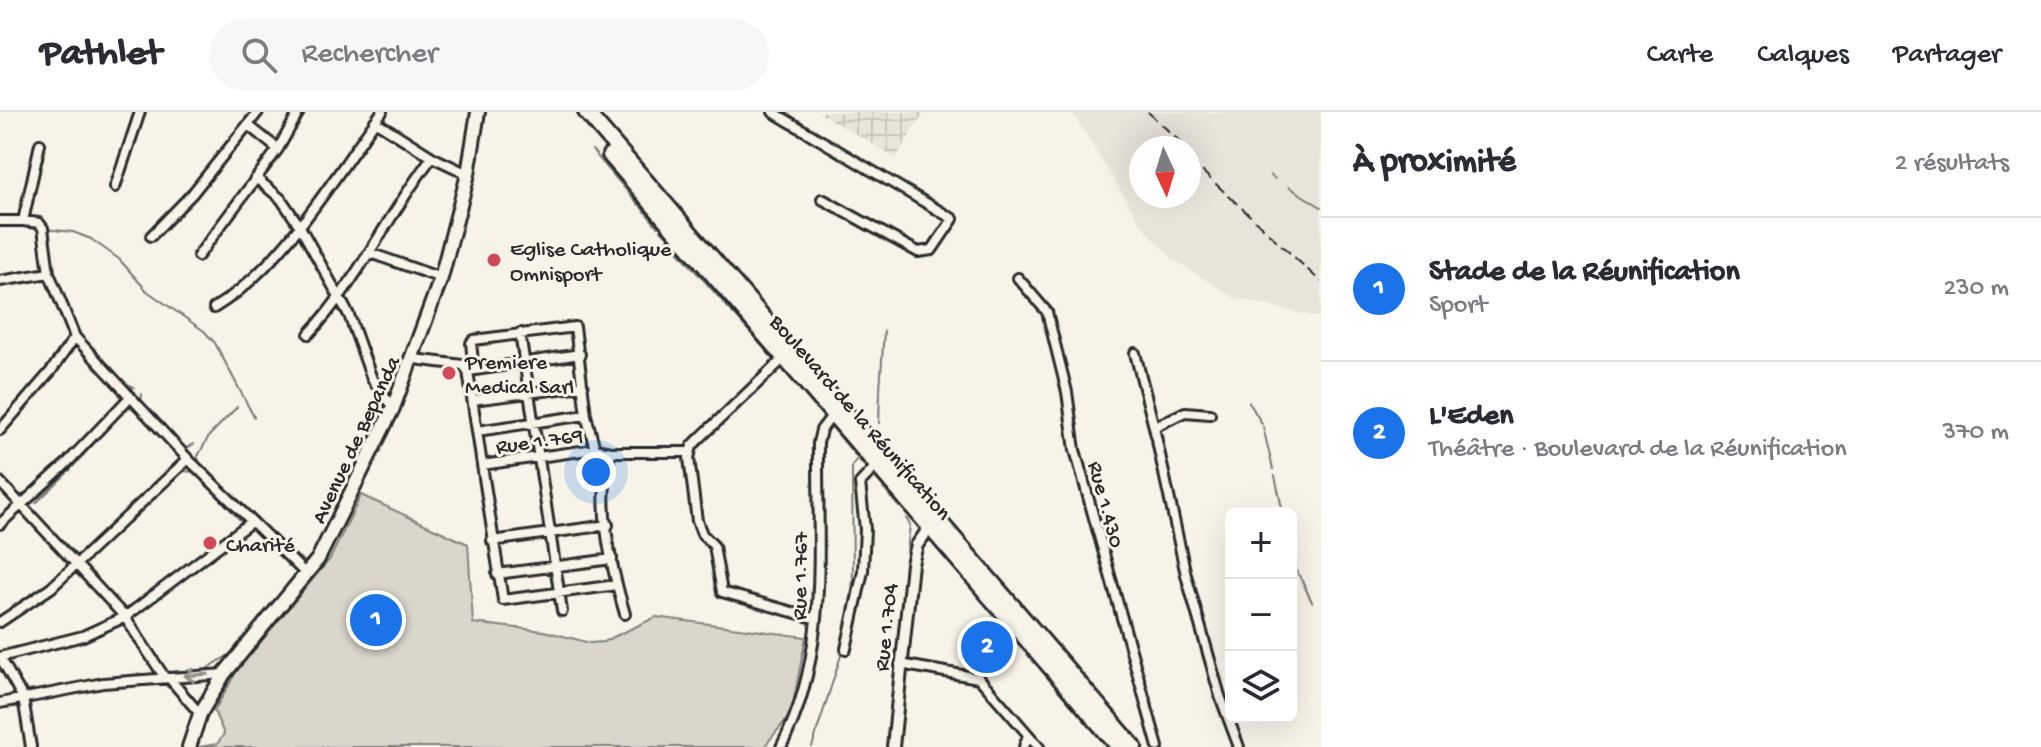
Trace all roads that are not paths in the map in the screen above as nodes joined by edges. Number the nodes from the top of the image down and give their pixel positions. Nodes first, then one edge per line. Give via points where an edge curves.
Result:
1 (140, 112) edge
2 (258, 112) edge
3 (299, 112) edge
4 (382, 112) edge
5 (478, 112) edge
6 (573, 112) edge
7 (586, 112) edge
8 (773, 112) edge
9 (375, 121) junction
10 (249, 126) junction
11 (40, 144) dead end
12 (278, 149) junction
13 (432, 157) junction
14 (468, 174) junction
15 (256, 178) junction
16 (115, 187) dead end
17 (822, 199) dead end
18 (0, 221) edge
19 (23, 221) junction
20 (299, 225) junction
21 (151, 236) dead end
22 (370, 253) junction
23 (198, 256) dead end
24 (49, 273) junction
25 (441, 278) junction
26 (1018, 278) dead end
27 (0, 281) edge
28 (339, 300) junction
29 (214, 308) dead end
30 (520, 333) junction
31 (309, 334) dead end
32 (75, 337) junction
33 (1135, 353) dead end
34 (580, 354) junction
35 (787, 355) junction
36 (414, 359) junction
37 (524, 361) junction
38 (471, 370) junction
39 (583, 386) junction
40 (529, 392) junction
41 (130, 397) junction
42 (473, 400) junction
43 (393, 408) junction
44 (836, 412) junction
45 (1210, 414) dead end
46 (586, 415) junction
47 (534, 422) junction
48 (1154, 427) junction
49 (0, 430) edge
50 (477, 431) junction
51 (595, 449) junction
52 (611, 452) junction
53 (690, 452) junction
54 (540, 457) junction
55 (188, 459) junction
56 (482, 465) junction
57 (876, 466) junction
58 (0, 482) edge
59 (23, 504) junction
60 (251, 522) junction
61 (933, 523) junction
62 (0, 524) edge
63 (608, 525) junction
64 (551, 532) junction
65 (492, 541) junction
66 (612, 559) junction
67 (77, 564) junction
68 (556, 566) junction
69 (497, 574) junction
70 (307, 576) junction
71 (617, 585) junction
72 (560, 593) junction
73 (562, 611) dead end
74 (625, 614) dead end
75 (125, 617) junction
76 (817, 619) junction
77 (0, 622) edge
78 (846, 649) dead end
79 (0, 657) edge
80 (900, 664) junction
81 (224, 674) junction
82 (167, 678) junction
83 (23, 698) junction
84 (0, 703) edge
85 (200, 714) junction
86 (1028, 735) junction
87 (31, 747) edge
88 (189, 747) edge
89 (781, 747) edge
90 (893, 747) edge
91 (1024, 747) edge
92 (1039, 747) edge
93 (1119, 747) edge
94 (1134, 747) edge
95 (1158, 747) edge
96 (1239, 747) edge

1 - 16 street
2 - 10 street
3 - 12 street
4 - 9 street
5 - 14 main road, Avenue de Bepanda
6 - 35 main road, Boulevard de la Réunification
7 - 35 main road
8 - 17 street via 953,219 932,250 918,252
9 - 13 street
9 - 20 street
10 - 12 street
10 - 21 street
11 - 19 street
12 - 15 street
13 - 14 street
13 - 22 street
14 - 25 main road, Avenue de Bepanda
15 - 20 street via 281,199
15 - 23 street
18 - 19 street
19 - 24 street via 42,225
20 - 28 street
20 - 29 street via 252,279
22 - 25 street
22 - 28 street
24 - 27 street
24 - 32 street
25 - 36 main road, Avenue de Bepanda
26 - 95 street, Rue 1.430 via 1047,312 1075,450
28 - 31 street
28 - 43 street via 372,379
30 - 34 street via 575,327
30 - 37 street
30 - 38 street via 472,341
32 - 41 street
32 - 49 street
33 - 48 street
34 - 37 street
34 - 39 street
35 - 44 main road, Boulevard de la Réunification
35 - 53 street
36 - 38 street
36 - 43 main road, Avenue de Bepanda
37 - 38 street
37 - 40 street
38 - 42 street
39 - 40 street
39 - 46 street
40 - 42 street
40 - 47 street
41 - 55 street
41 - 59 street
42 - 50 street
43 - 70 main road, Avenue de Bepanda
44 - 57 main road, Boulevard de la Réunification
44 - 61 main road
44 - 76 street, Rue 1.767 via 818,443
45 - 48 street via 1185,412
46 - 47 street
46 - 51 street
47 - 50 street
47 - 54 street
48 - 96 street via 1186,575
50 - 56 street
51 - 52 street, Rue 1.769
51 - 54 street, Rue 1.769
52 - 53 street, Rue 1.769
52 - 63 street via 605,481
53 - 76 street via 699,528 714,546 722,592
54 - 56 street, Rue 1.769
54 - 64 street
55 - 60 street
55 - 67 street
56 - 65 street, Rue 1.769
57 - 61 main road, Boulevard de la Réunification
57 - 78 street via 860,483 863,571
58 - 59 street
59 - 62 street
59 - 67 street
60 - 70 street
60 - 75 street
61 - 80 street, Rue 1.704 via 914,554
61 - 93 main road, Boulevard de la Réunification
61 - 94 main road
63 - 64 street
63 - 66 street
64 - 65 street
64 - 68 street
65 - 69 street, Rue 1.769
66 - 68 street
66 - 71 street
67 - 75 street
67 - 77 street via 31,604
68 - 69 street
68 - 72 street
69 - 72 street, Rue 1.769 via 503,600
70 - 81 main road, Avenue de Bepanda
71 - 72 street
71 - 74 street
72 - 73 street
75 - 79 street via 83,636
75 - 82 street
76 - 89 street, Rue 1.767 via 809,673
79 - 83 street
80 - 86 street via 979,678
80 - 90 street, Rue 1.704
81 -> 82 street
81 - 85 main road, Avenue de Bepanda
82 - 83 street
82 - 85 street
83 - 84 street
83 - 87 street
85 - 88 main road, Avenue de Bepanda
86 - 91 street
86 - 92 street

